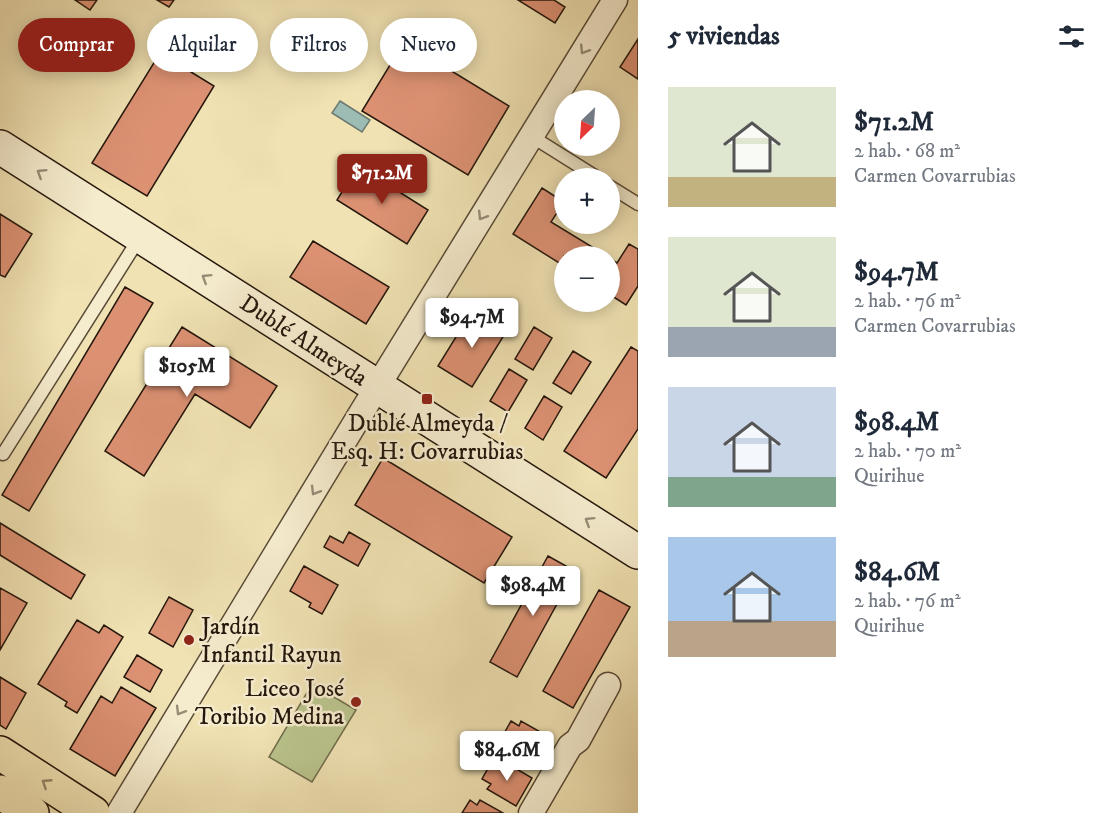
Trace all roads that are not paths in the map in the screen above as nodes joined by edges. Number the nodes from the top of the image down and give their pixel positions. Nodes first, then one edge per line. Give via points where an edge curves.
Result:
1 (615, 0) edge
2 (531, 136) junction
3 (0, 147) edge
4 (582, 168) edge
5 (620, 193) edge
6 (638, 204) edge
7 (140, 236) junction
8 (377, 387) junction
9 (3, 454) dead end
10 (638, 552) edge
11 (608, 685) dead end
12 (0, 753) edge
13 (0, 792) edge
14 (32, 813) edge
15 (93, 813) edge
16 (118, 813) edge
17 (531, 813) edge

1 -> 2 street
2 - 4 lane
2 -> 8 street
7 -> 3 main road, Dublé Almeyda
5 - 6 lane
8 -> 7 main road, Dublé Almeyda
7 - 9 lane
10 -> 8 main road, Dublé Almeyda
8 -> 16 street
11 - 17 street
15 -> 12 main road
13 - 14 main road

